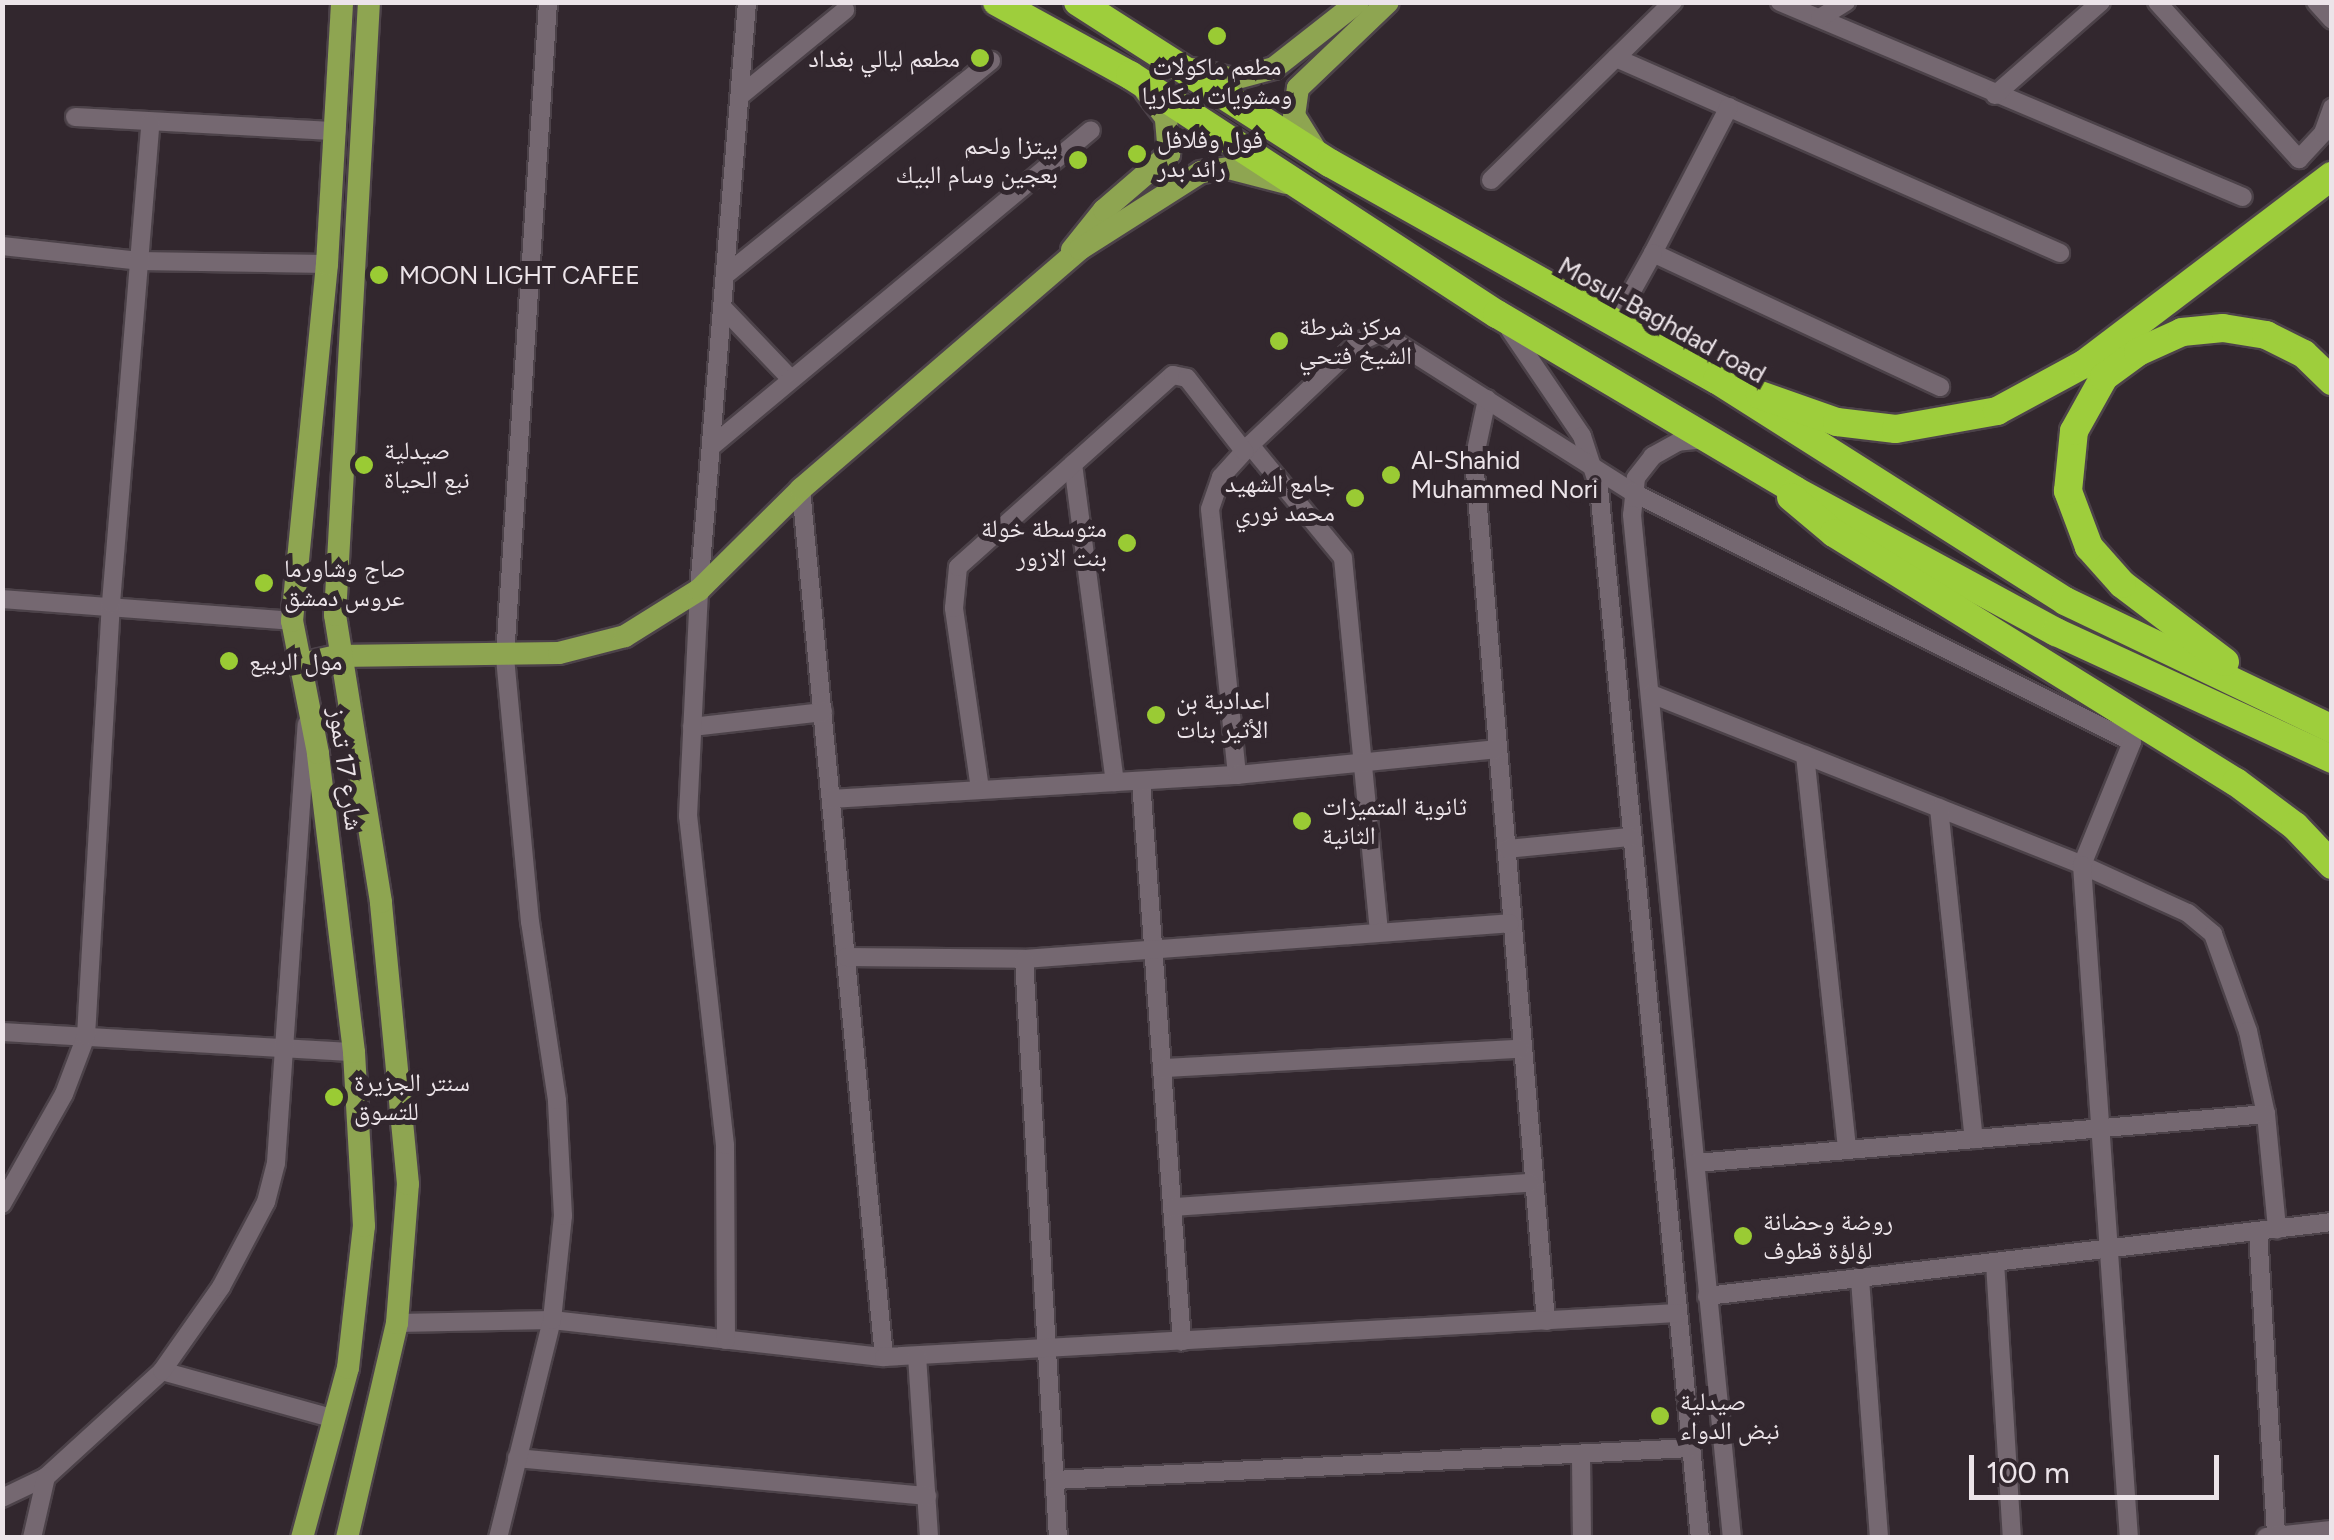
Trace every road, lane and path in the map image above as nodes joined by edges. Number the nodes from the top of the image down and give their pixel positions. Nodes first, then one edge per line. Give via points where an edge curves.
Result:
1 (342, 2) edge
2 (369, 2) edge
3 (548, 2) edge
4 (746, 2) edge
5 (997, 2) edge
6 (1078, 2) edge
7 (1358, 2) edge
8 (1388, 2) edge
9 (1673, 2) edge
10 (1780, 2) edge
11 (1846, 2) edge
12 (2101, 2) edge
13 (2157, 2) edge
14 (2316, 2) edge
15 (845, 10) dead end
16 (1820, 18) junction
17 (2332, 20) edge
18 (1616, 58) junction
19 (991, 61) dead end
20 (1176, 63) junction
21 (1136, 79) junction
22 (1996, 95) junction
23 (740, 96) junction
24 (1729, 107) junction
25 (2332, 108) edge
26 (75, 117) dead end
27 (150, 124) junction
28 (1091, 130) dead end
29 (337, 132) junction
30 (1324, 159) junction
31 (2332, 176) edge
32 (1491, 180) dead end
33 (1306, 192) junction
34 (2243, 197) dead end
35 (2, 246) edge
36 (1653, 253) junction
37 (2060, 253) dead end
38 (140, 261) junction
39 (327, 264) junction
40 (1060, 264) junction
41 (728, 272) junction
42 (724, 309) junction
43 (1498, 314) junction
44 (1612, 325) junction
45 (790, 378) junction
46 (1717, 380) junction
47 (2332, 382) edge
48 (1940, 387) dead end
49 (1487, 399) junction
50 (1720, 442) junction
51 (712, 446) junction
52 (1247, 448) junction
53 (1073, 464) junction
54 (1595, 470) junction
55 (1764, 472) junction
56 (801, 489) junction
57 (1632, 492) junction
58 (699, 590) junction
59 (2, 599) edge
60 (111, 602) junction
61 (292, 621) junction
62 (338, 656) junction
63 (505, 657) junction
64 (302, 664) junction
65 (1651, 694) junction
66 (2270, 696) junction
67 (310, 704) junction
68 (823, 712) junction
69 (692, 727) junction
70 (2332, 729) edge
71 (1497, 750) junction
72 (1805, 755) junction
73 (2332, 758) edge
74 (1361, 763) junction
75 (1238, 775) junction
76 (1141, 781) junction
77 (1115, 782) junction
78 (980, 789) junction
79 (831, 799) junction
80 (1939, 808) junction
81 (1630, 837) junction
82 (1507, 849) junction
83 (2082, 865) junction
84 (2332, 865) edge
85 (1510, 924) junction
86 (1379, 929) junction
87 (1157, 951) junction
88 (846, 957) junction
89 (1024, 958) junction
90 (2, 1032) edge
91 (86, 1036) junction
92 (1518, 1048) junction
93 (285, 1049) junction
94 (354, 1052) junction
95 (1165, 1068) junction
96 (2266, 1114) junction
97 (2100, 1128) junction
98 (1974, 1139) junction
99 (1847, 1150) junction
100 (1696, 1163) junction
101 (1530, 1183) junction
102 (2, 1204) edge
103 (1667, 1205) junction
104 (1174, 1207) junction
105 (2332, 1222) edge
106 (2268, 1230) junction
107 (1701, 1240) junction
108 (2109, 1249) junction
109 (1995, 1262) junction
110 (1860, 1279) junction
111 (1707, 1296) junction
112 (1678, 1313) junction
113 (552, 1320) junction
114 (1546, 1321) junction
115 (397, 1323) junction
116 (726, 1340) junction
117 (1182, 1342) junction
118 (1047, 1349) junction
119 (917, 1356) junction
120 (884, 1357) junction
121 (162, 1371) junction
122 (335, 1419) junction
123 (1691, 1448) junction
124 (1581, 1457) junction
125 (517, 1458) junction
126 (46, 1477) junction
127 (1055, 1480) junction
128 (926, 1496) junction
129 (2, 1498) edge
130 (2332, 1530) edge
131 (2276, 1537) edge
132 (32, 1538) edge
133 (302, 1538) edge
134 (347, 1538) edge
135 (498, 1538) edge
136 (930, 1538) edge
137 (1058, 1538) edge
138 (1582, 1538) edge
139 (1700, 1538) edge
140 (1732, 1538) edge
141 (1880, 1538) edge
142 (2012, 1538) edge
143 (2129, 1538) edge
144 (2265, 1538) edge

1 - 29 main road, شارع 17 تموز
2 - 62 main road, شارع 17 تموز via 349,302
3 - 63 street
4 - 23 street
5 - 21 highway
6 - 20 highway, Mosul-Baghdad road
7 - 20 main road via 1292,57 1253,76 1210,76
8 - 30 main road via 1310,75 1294,99 1297,126
9 - 18 street
10 - 16 street
11 - 16 street
12 - 22 street
13 - 25 street via 2298,159 2323,133
14 - 17 street
15 - 23 street
16 - 22 street
18 - 24 street
18 - 32 street
19 - 41 street
20 - 30 highway, Mosul-Baghdad road
21 - 33 highway
21 - 40 main road via 1166,118 1169,154 1104,210
22 - 34 street
23 - 41 street
24 - 36 street
24 - 37 street
26 - 27 street
27 - 29 street
27 - 38 street
28 - 45 street
29 - 39 main road, شارع 17 تموز
30 - 44 highway, Mosul-Baghdad road
31 - 46 highway via 2084,364 1998,411 1934,427 1866,427
33 - 40 main road via 1276,179 1214,168
33 - 43 highway
35 - 38 street
36 - 44 street
36 - 48 street
38 - 39 street
38 - 60 street
39 - 61 main road, شارع 17 تموز
40 - 56 main road
41 - 42 street
42 - 45 street
42 - 51 street
43 - 50 highway
43 - 54 street via 1563,404
44 - 46 highway, Mosul-Baghdad road
45 - 51 street
46 - 66 highway, Mosul-Baghdad road via 2065,601
47 - 66 highway via 2304,354 2266,335 2223,328 2182,332 2138,352 2104,378 2082,410 2069,450 2072,508 2103,566
49 - 52 street via 1380,332 1359,342
49 - 54 street
49 - 71 street via 1474,460
50 - 55 highway
50 - 57 street via 1692,439 1665,447 1644,466
51 - 58 street
52 - 53 street via 1187,378 1174,375
52 - 74 street via 1343,558
52 - 75 street via 1221,477 1210,509
53 - 77 street
53 - 78 street via 958,567 954,608
54 - 57 street
54 - 81 street
55 - 73 highway via 2056,632
55 - 84 highway via 1834,534 2266,804
56 - 58 main road
56 - 68 street
57 - 65 street
57 - 83 street via 2132,742
58 - 63 main road via 626,636 559,654
58 - 69 street
59 - 60 street
60 - 61 street
60 - 91 street
61 - 64 main road, شارع 17 تموز
62 - 63 main road
62 - 64 main road
62 - 115 main road, شارع 17 تموز via 366,794 396,1019 408,1184
63 - 113 street via 530,922 557,1100 563,1216
64 - 67 main road, شارع 17 تموز
65 - 72 street
65 - 100 street
66 - 70 highway, Mosul-Baghdad road
67 - 93 street
67 - 94 main road, شارع 17 تموز
68 - 69 street
68 - 79 street
69 - 116 street via 688,816 725,1144
71 - 74 street
71 - 82 street
72 - 80 street
72 - 99 street
74 - 75 street
74 - 86 street
75 - 76 street
76 - 77 street
76 - 87 street
77 - 78 street
78 - 79 street
79 - 88 street
80 - 83 street
80 - 98 street
81 - 82 street
81 - 103 street
82 - 85 street
83 - 96 street via 2188,914 2213,934 2236,982
83 - 97 street
85 - 86 street
85 - 92 street
86 - 87 street
87 - 89 street
87 - 95 street
88 - 89 street
88 - 120 street
89 - 118 street
90 - 91 street
91 - 93 street
91 - 102 street via 64,1094
92 - 95 street
92 - 101 street
93 - 94 street
93 - 121 street via 266,1202 220,1287
94 - 122 main road, شارع 17 تموز via 364,1226 356,1318
95 - 104 street
96 - 97 street
96 - 106 street
97 - 98 street
97 - 108 street
98 - 99 street
99 - 100 street
100 - 107 street
101 - 104 street
101 - 114 street
103 - 107 street via 1678,1194 1688,1198
103 - 112 street
104 - 117 street
105 - 106 street
106 - 108 street
106 - 131 street
107 - 111 street
108 - 109 street
108 - 143 street
109 - 110 street
109 - 142 street
110 - 111 street
110 - 141 street
111 - 140 street
112 - 114 street
112 - 123 street
113 - 115 street
113 - 116 street
113 - 125 street
114 - 117 street
115 - 134 main road, شارع 17 تموز
116 - 120 street
117 - 118 street
118 - 119 street
118 - 127 street
119 - 120 street
119 - 128 street
121 - 122 street
121 - 126 street
122 - 133 main road, شارع 17 تموز
123 - 124 street
123 - 139 street
124 - 127 street
124 - 138 street
125 - 128 street
125 - 135 street
126 - 129 street
126 - 132 street
127 - 137 street
128 - 136 street
130 - 131 street
131 - 144 street

